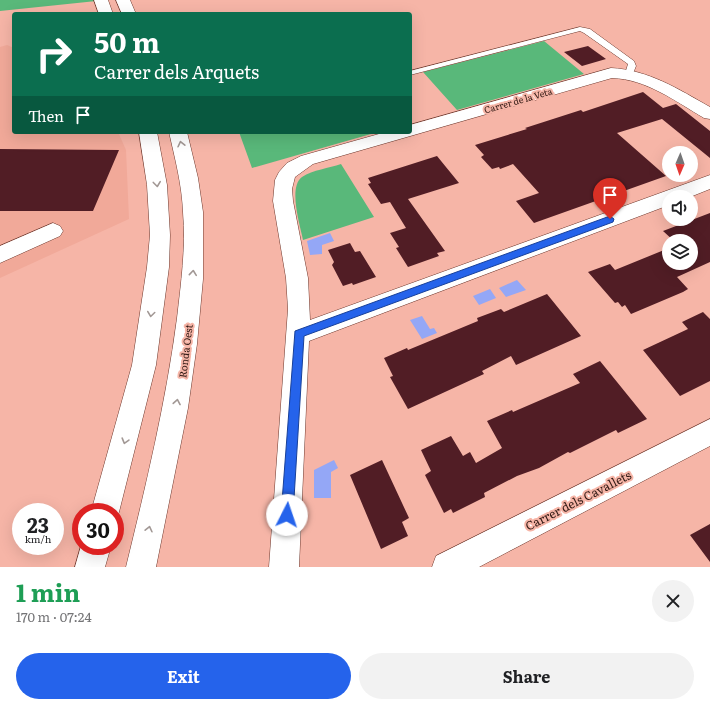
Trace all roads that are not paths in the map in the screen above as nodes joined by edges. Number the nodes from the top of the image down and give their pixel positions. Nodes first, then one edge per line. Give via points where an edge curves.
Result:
1 (101, 0) edge
2 (123, 0) edge
3 (105, 12) edge
4 (128, 12) edge
5 (412, 72) edge
6 (628, 73) junction
7 (710, 114) edge
8 (412, 130) edge
9 (148, 134) edge
10 (178, 134) edge
11 (399, 134) edge
12 (710, 182) edge
13 (689, 190) edge
14 (662, 200) edge
15 (53, 231) dead end
16 (0, 255) edge
17 (299, 334) junction
18 (710, 432) edge
19 (108, 503) edge
20 (93, 555) edge
21 (90, 567) edge
22 (141, 567) edge
23 (284, 567) edge
24 (447, 567) edge

1 - 3 street
2 - 4 street
5 - 6 lane via 580,29 587,30 631,63
6 - 7 street via 643,78
6 - 8 street, Carrer de la Veta via 610,73
9 -> 19 street via 157,185 160,235 158,267 144,365
22 -> 10 street, Ronda Oest via 171,435 184,361 194,261 190,180
11 - 17 street via 307,160 288,172 284,179 284,199 297,278
12 - 13 street
14 - 17 street
15 - 16 street
17 - 23 street
18 - 24 street, Carrer dels Cavallets
20 - 21 street

